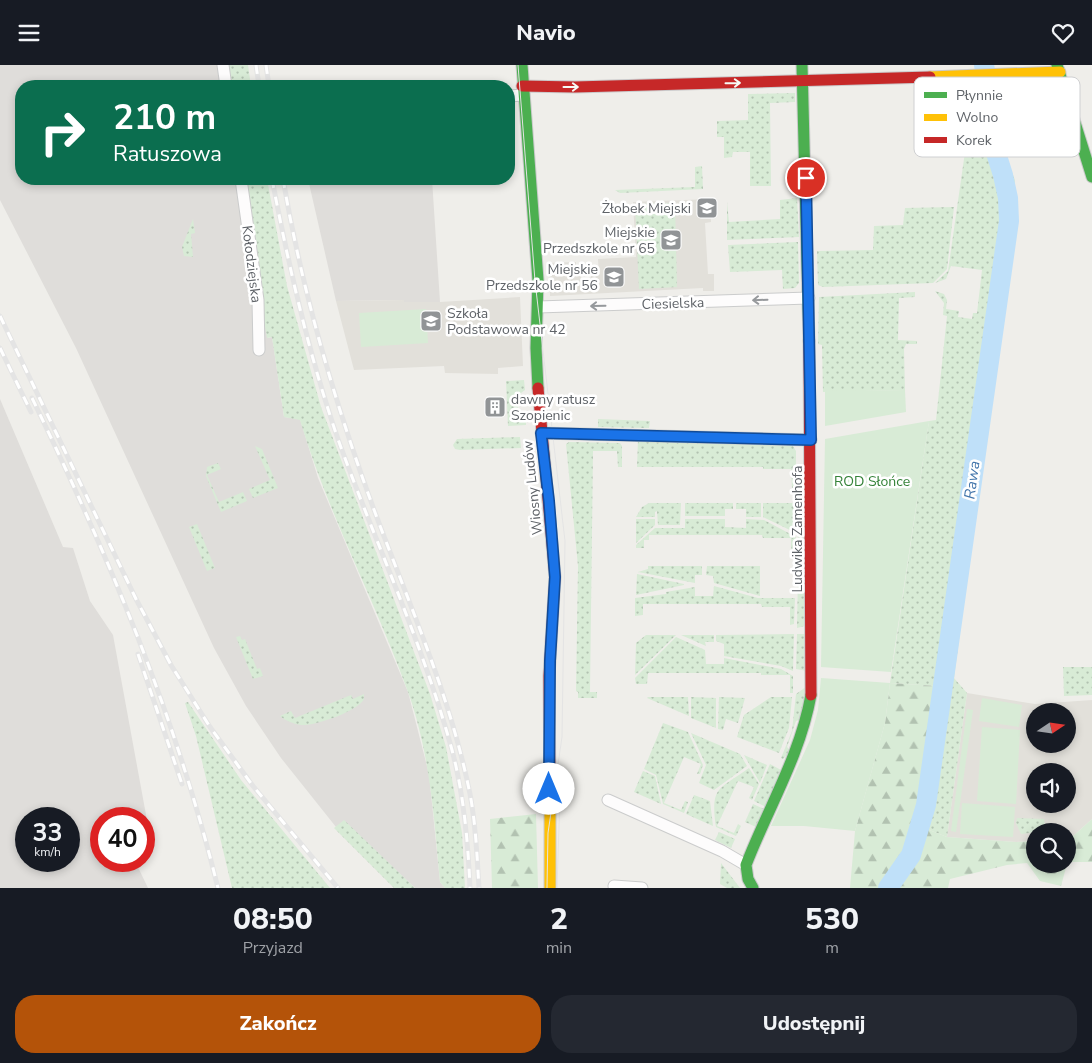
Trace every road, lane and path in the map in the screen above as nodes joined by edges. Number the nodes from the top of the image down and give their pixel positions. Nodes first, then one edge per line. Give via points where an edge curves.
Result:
1 (223, 65) edge
2 (521, 65) edge
3 (802, 65) edge
4 (1058, 68) edge
5 (944, 77) edge
6 (914, 78) edge
7 (225, 80) edge
8 (803, 82) junction
9 (522, 91) junction
10 (515, 94) edge
11 (1080, 139) edge
12 (1092, 177) edge
13 (241, 185) edge
14 (809, 298) junction
15 (538, 307) junction
16 (259, 350) dead end
17 (541, 433) junction
18 (811, 440) junction
19 (608, 800) dead end
20 (746, 865) junction
21 (614, 886) dead end
22 (550, 888) edge
23 (642, 888) edge
24 (753, 888) edge

1 - 7 street
2 - 9 street, Wiosny Ludów
3 - 8 street, Ludwika Zamenhofa
4 - 5 street via 1005,75
6 - 8 street
9 -> 8 street
8 - 14 street, Ludwika Zamenhofa
9 - 10 street
9 - 15 street, Wiosny Ludów
11 - 12 street
13 - 16 street, Kołodziejska via 258,300
14 -> 15 street, Ciesielska
14 - 18 street, Ludwika Zamenhofa
15 - 17 street, Wiosny Ludów via 536,360
17 - 18 street
17 - 22 street, Wiosny Ludów via 555,577 549,675
18 - 20 street, Ludwika Zamenhofa via 813,673 809,713 796,753
19 - 20 street
20 - 24 street
21 - 23 street

